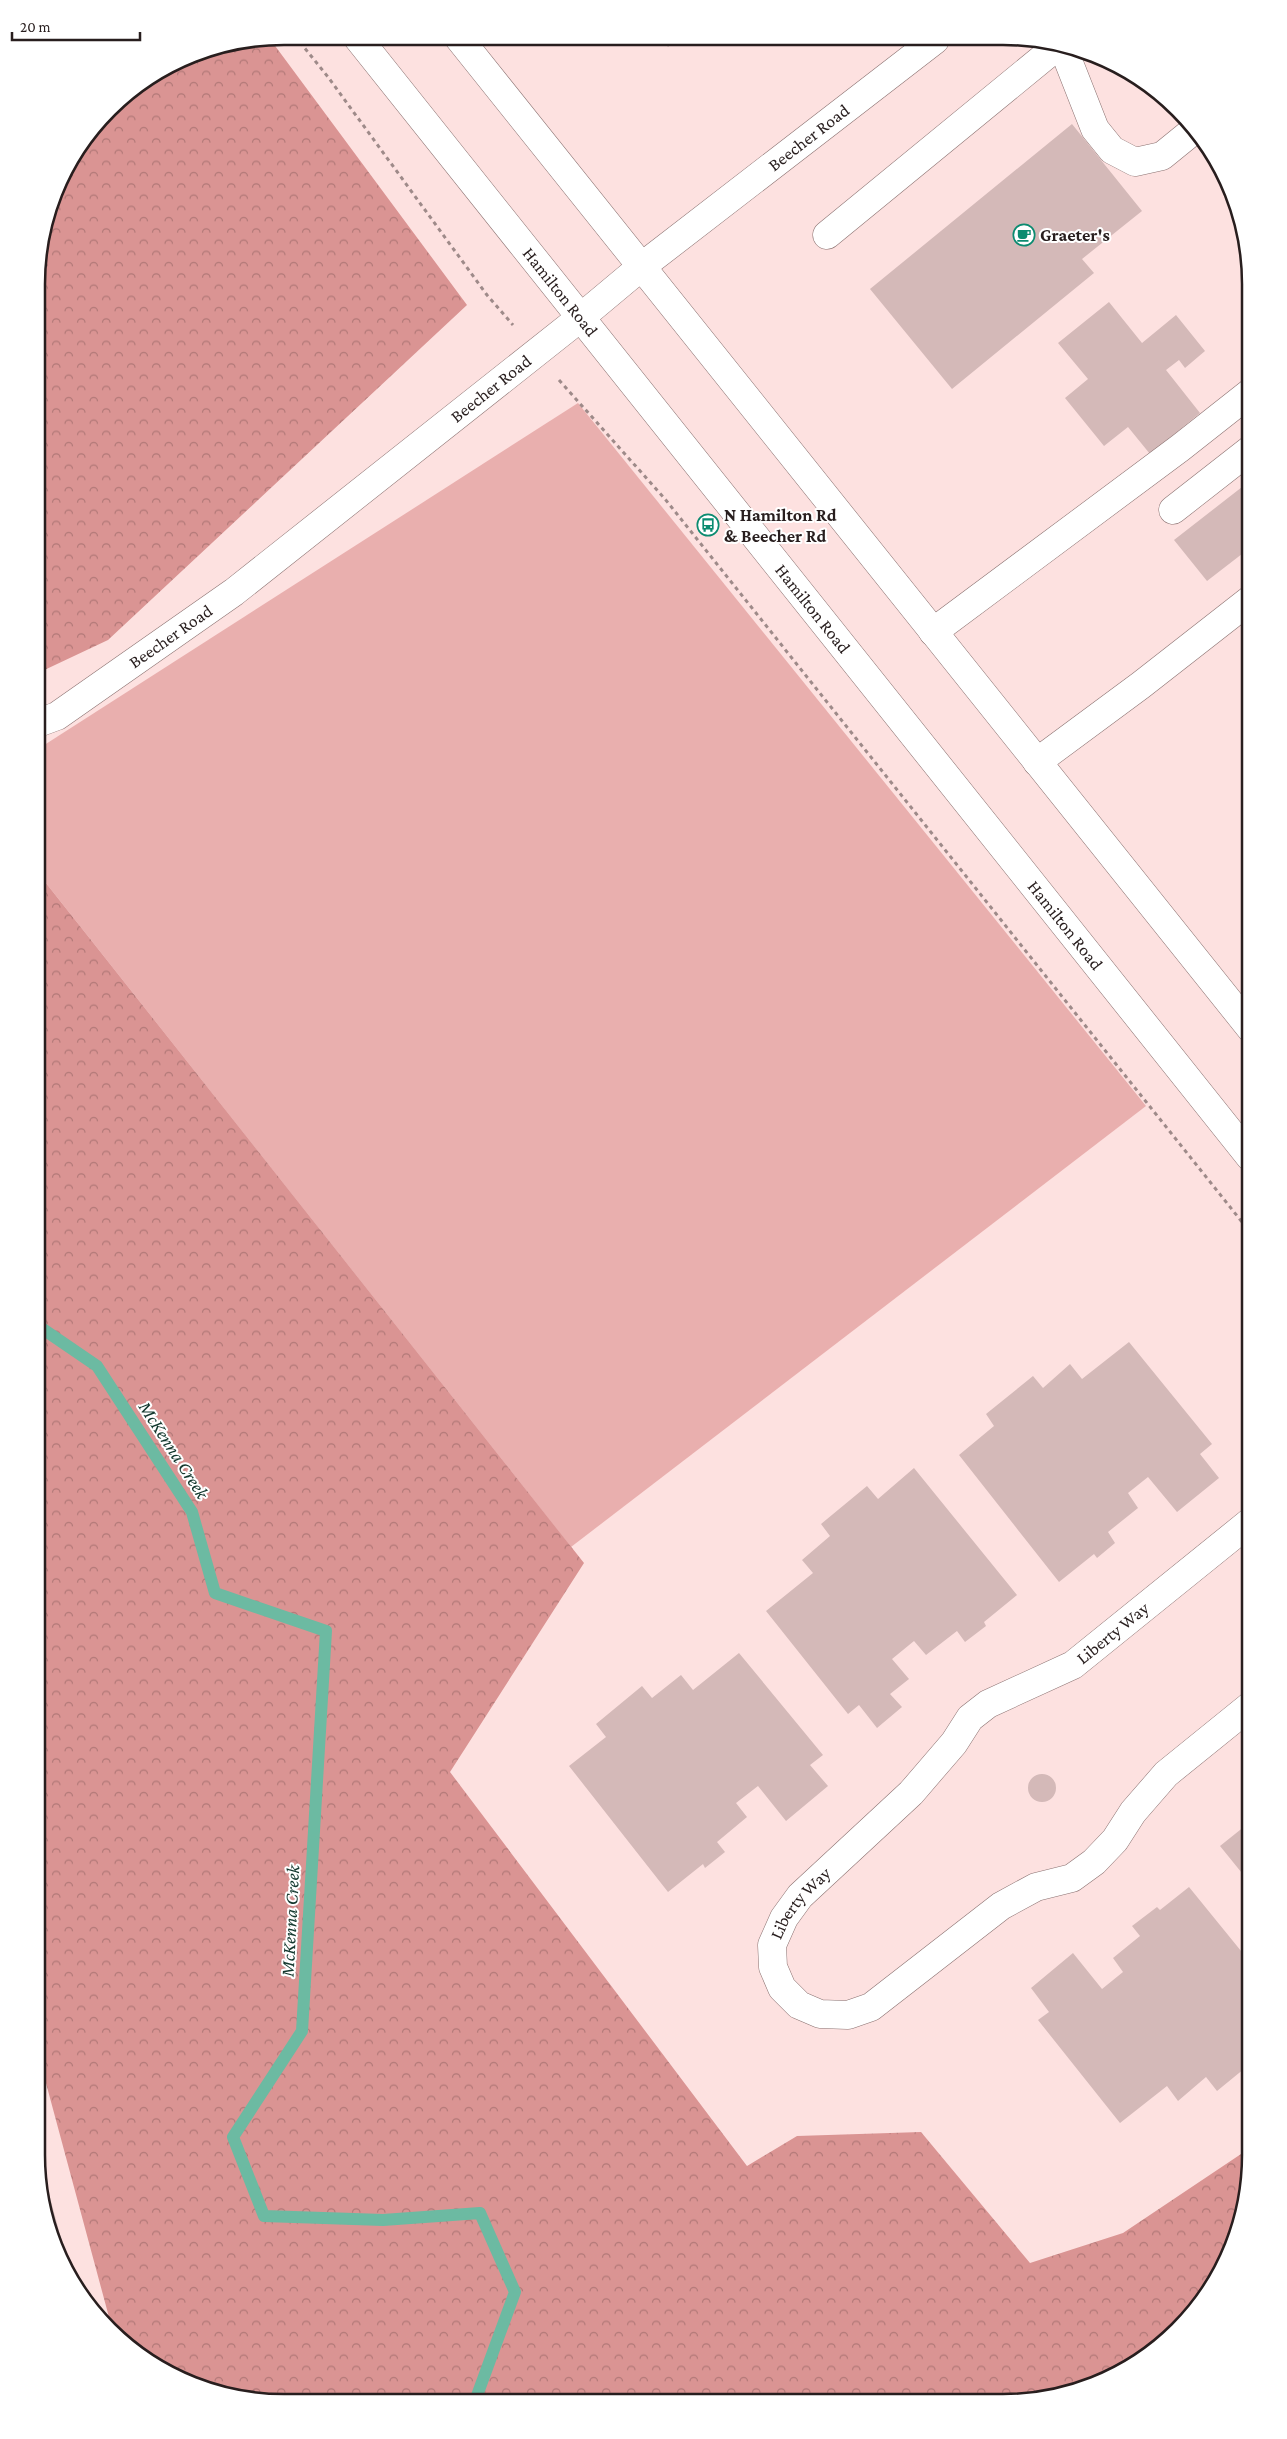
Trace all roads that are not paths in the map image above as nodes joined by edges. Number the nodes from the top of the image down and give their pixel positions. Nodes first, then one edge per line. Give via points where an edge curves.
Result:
1 (363, 45) edge
2 (464, 45) edge
3 (929, 45) edge
4 (1054, 51) edge
5 (1064, 53) edge
6 (1189, 134) edge
7 (827, 235) dead end
8 (641, 267) junction
9 (580, 318) junction
10 (1242, 399) edge
11 (1242, 456) edge
12 (1173, 510) dead end
13 (1242, 606) edge
14 (933, 632) junction
15 (45, 720) edge
16 (1037, 762) junction
17 (1242, 1011) edge
18 (1242, 1146) edge
19 (1242, 1528) edge
20 (1242, 1712) edge

1 - 9 main road, Hamilton Road
2 - 8 main road
3 - 8 main road, Beecher Road
4 - 7 main road
5 - 6 main road via 1095,129 1112,150 1135,162 1162,156
8 - 9 main road, Beecher Road
8 - 14 main road
9 - 15 main road, Beecher Road via 234,592 57,716
9 - 18 main road, Hamilton Road
10 - 14 main road
11 - 12 main road
13 - 16 main road
14 - 16 main road
16 - 17 main road
19 - 20 main road, Liberty Way via 1073,1665 988,1704 970,1718 954,1743 911,1793 800,1896 784,1918 772,1945 773,1967 782,1988 799,2005 820,2014 848,2015 871,2007 1001,1906 1036,1887 1072,1878 1094,1862 1166,1774

